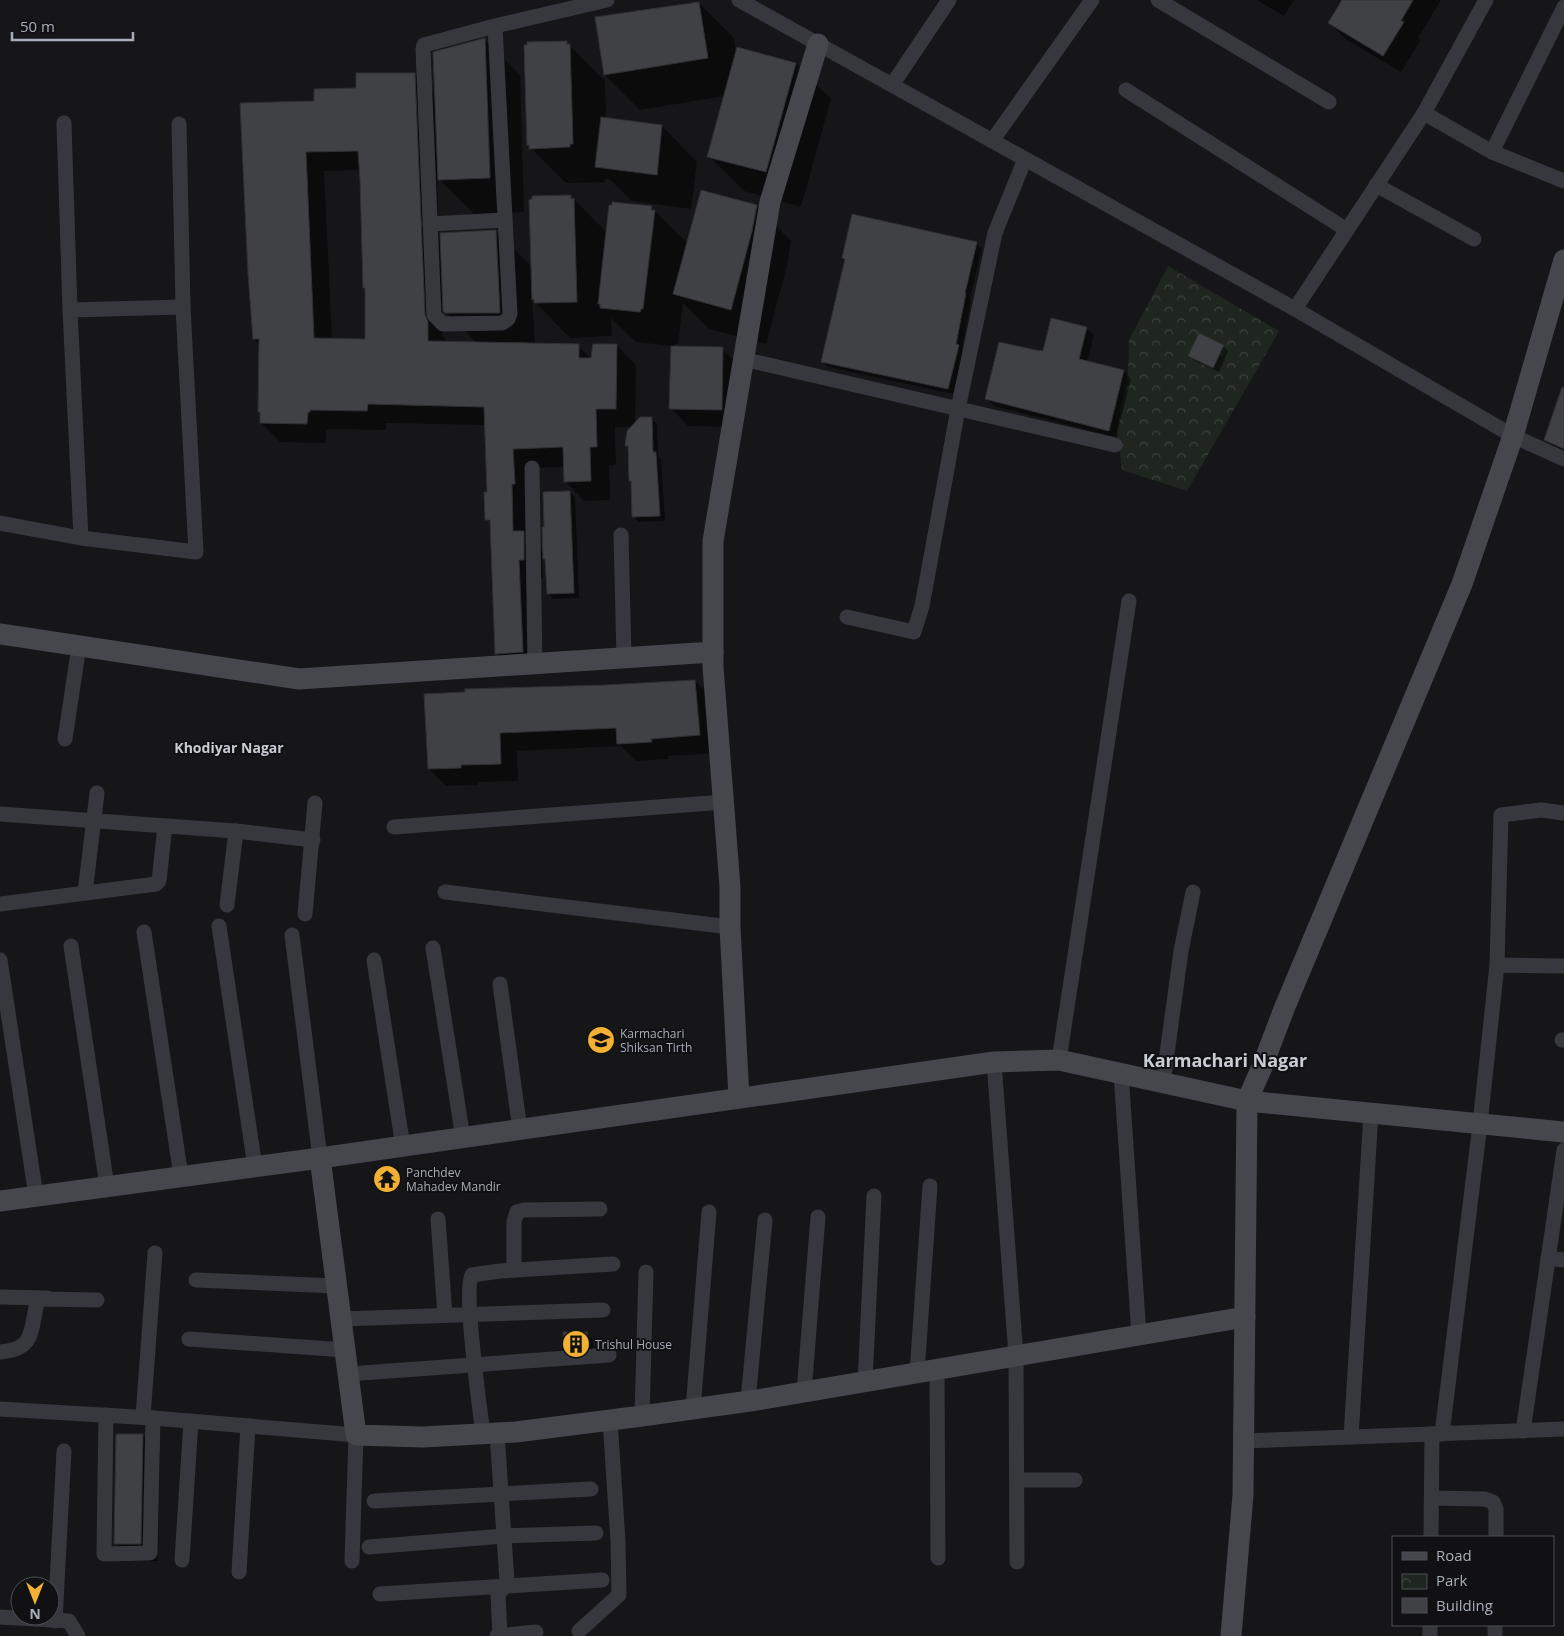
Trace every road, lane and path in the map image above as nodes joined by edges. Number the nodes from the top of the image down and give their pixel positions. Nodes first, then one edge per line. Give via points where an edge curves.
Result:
1 (608, 0) edge
2 (738, 0) edge
3 (949, 0) edge
4 (1092, 0) edge
5 (1158, 0) edge
6 (1486, 0) edge
7 (1564, 6) edge
8 (495, 26) junction
9 (818, 44) junction
10 (892, 85) junction
11 (1126, 90) dead end
12 (1329, 102) dead end
13 (1424, 113) junction
14 (64, 123) dead end
15 (179, 124) dead end
16 (992, 141) junction
17 (1492, 152) junction
18 (1025, 159) junction
19 (1564, 181) edge
20 (1376, 185) junction
21 (505, 220) junction
22 (430, 224) junction
23 (1347, 230) junction
24 (1474, 239) dead end
25 (1564, 260) edge
26 (183, 308) junction
27 (1295, 309) junction
28 (70, 310) junction
29 (1557, 311) edge
30 (743, 359) junction
31 (958, 409) junction
32 (1514, 436) junction
33 (1115, 445) dead end
34 (1564, 459) edge
35 (532, 468) dead end
36 (0, 523) edge
37 (621, 535) dead end
38 (81, 538) junction
39 (1129, 601) dead end
40 (847, 617) dead end
41 (0, 634) edge
42 (79, 646) junction
43 (713, 652) junction
44 (624, 658) junction
45 (535, 664) junction
46 (65, 739) dead end
47 (97, 793) dead end
48 (724, 802) junction
49 (315, 803) dead end
50 (1564, 813) edge
51 (0, 814) edge
52 (93, 821) junction
53 (166, 826) junction
54 (394, 827) dead end
55 (236, 831) junction
56 (313, 840) junction
57 (445, 892) dead end
58 (1193, 892) dead end
59 (85, 893) junction
60 (0, 904) edge
61 (227, 905) dead end
62 (305, 914) dead end
63 (219, 926) dead end
64 (730, 927) junction
65 (144, 932) dead end
66 (292, 935) dead end
67 (71, 946) dead end
68 (433, 948) dead end
69 (0, 960) edge
70 (374, 960) dead end
71 (1497, 965) junction
72 (1564, 966) edge
73 (500, 984) dead end
74 (1059, 1060) junction
75 (994, 1062) junction
76 (1121, 1073) junction
77 (1164, 1082) junction
78 (739, 1098) junction
79 (1247, 1100) junction
80 (1372, 1114) junction
81 (1480, 1124) junction
82 (520, 1130) junction
83 (1564, 1132) edge
84 (463, 1138) junction
85 (402, 1146) junction
86 (1564, 1150) edge
87 (320, 1158) junction
88 (254, 1167) junction
89 (181, 1176) junction
90 (106, 1186) junction
91 (930, 1186) dead end
92 (36, 1196) junction
93 (874, 1196) dead end
94 (0, 1201) edge
95 (600, 1209) dead end
96 (709, 1212) dead end
97 (818, 1217) dead end
98 (438, 1219) dead end
99 (765, 1220) dead end
100 (155, 1253) dead end
101 (1548, 1258) junction
102 (1564, 1260) edge
103 (613, 1264) dead end
104 (514, 1270) junction
105 (646, 1272) dead end
106 (196, 1280) dead end
107 (336, 1286) junction
108 (0, 1296) edge
109 (47, 1298) junction
110 (97, 1300) dead end
111 (602, 1310) dead end
112 (470, 1314) junction
113 (445, 1315) junction
114 (1245, 1317) junction
115 (341, 1319) junction
116 (1139, 1335) junction
117 (189, 1339) dead end
118 (345, 1350) junction
119 (0, 1352) edge
120 (608, 1355) dead end
121 (1016, 1356) junction
122 (475, 1364) junction
123 (927, 1371) junction
124 (348, 1374) junction
125 (865, 1382) junction
126 (804, 1392) junction
127 (748, 1401) junction
128 (0, 1409) edge
129 (693, 1409) junction
130 (106, 1415) junction
131 (642, 1416) junction
132 (148, 1417) junction
133 (610, 1420) junction
134 (191, 1421) junction
135 (248, 1426) junction
136 (1564, 1429) edge
137 (1524, 1431) junction
138 (490, 1434) junction
139 (1437, 1434) junction
140 (356, 1435) junction
141 (1351, 1437) junction
142 (1243, 1441) junction
143 (64, 1451) dead end
144 (1017, 1480) junction
145 (1075, 1480) dead end
146 (591, 1489) dead end
147 (501, 1494) junction
148 (1432, 1498) junction
149 (374, 1501) dead end
150 (596, 1533) dead end
151 (504, 1536) junction
152 (1431, 1536) edge
153 (1496, 1536) edge
154 (370, 1547) dead end
155 (938, 1558) dead end
156 (182, 1560) dead end
157 (352, 1561) dead end
158 (1017, 1562) dead end
159 (239, 1572) dead end
160 (57, 1576) edge
161 (602, 1580) dead end
162 (505, 1586) junction
163 (380, 1594) dead end
164 (60, 1621) edge
165 (579, 1631) dead end
166 (536, 1632) dead end
167 (78, 1636) edge
168 (499, 1636) edge
169 (1231, 1636) edge

1 - 8 street
2 - 9 street
3 - 10 street
4 - 16 street
5 - 12 street
6 - 13 street
7 - 17 street
8 - 21 street
8 - 22 street via 424,45
9 - 10 street
9 - 30 street via 770,202
10 - 16 street
11 - 23 street
13 - 17 street
13 - 20 street
14 - 28 street
15 - 26 street
16 - 18 street
17 - 19 street
18 - 27 street
18 - 31 street via 995,233
20 - 23 street
20 - 24 street
21 - 22 street
21 - 22 street via 510,314 502,323 443,324 437,320 434,315
23 - 27 street
25 - 29 street
26 - 28 street
26 - 38 street via 196,552
27 - 32 street
28 - 38 street
29 - 32 street
30 - 31 street
30 - 43 street via 713,541
31 - 33 street
31 - 40 street via 922,606 914,632
32 - 34 street
32 - 79 street via 1462,584
35 - 45 street
36 - 38 street
37 - 44 street
39 - 74 street
41 - 42 street
42 - 45 street via 299,679
42 - 46 street
43 - 44 street
43 - 48 street
44 - 45 street
47 - 52 street
48 - 54 street
48 - 64 street
49 - 56 street
50 - 71 street via 1541,810 1500,815
51 - 52 street
52 - 53 street
52 - 59 street
53 - 55 street
53 - 59 street via 156,884
55 - 56 street
55 - 61 street
56 - 62 street
57 - 64 street
58 - 77 street via 1181,951
59 - 60 street
63 - 88 street
64 - 78 street
65 - 89 street
66 - 87 street
67 - 90 street
68 - 84 street
69 - 92 street
70 - 85 street
71 - 72 street
71 - 81 street
73 - 82 street
74 - 75 street
74 - 76 street
75 - 78 street
75 - 121 street
76 - 77 street
76 - 116 street
77 - 79 street
78 - 82 street
79 - 80 street
79 - 114 street
80 - 81 street
80 - 141 street
81 - 83 street
81 - 139 street
82 - 84 street
84 - 85 street
85 - 87 street
86 - 101 street
87 - 88 street
87 - 107 street
88 - 89 street
89 - 90 street
90 - 92 street
91 - 123 street
92 - 94 street
93 - 125 street
95 - 104 street via 517,1212
96 - 129 street
97 - 126 street
98 - 113 street
99 - 127 street
100 - 132 street
101 - 102 street
101 - 137 street
103 - 104 street
104 - 112 street via 472,1275 469,1280
105 - 131 street
106 - 107 street
107 - 115 street
108 - 109 street
109 - 110 street
109 - 119 street via 37,1303 28,1340 22,1347
111 - 112 street
112 - 113 street
112 - 122 street
113 - 115 street
114 - 116 street
114 - 142 street
115 - 118 street
116 - 121 street
117 - 118 street
118 - 124 street
120 - 122 street
121 - 123 street
121 - 144 street
122 - 124 street
122 - 138 street
123 - 125 street
123 - 155 street
124 - 140 street
125 - 126 street
126 - 127 street
127 - 129 street
128 - 130 street
129 - 131 street
130 - 132 street
130 - 132 street via 104,1554 150,1553
131 - 133 street
132 - 134 street
133 - 138 street
133 - 165 street via 619,1595
134 - 135 street
134 - 156 street
135 - 140 street
135 - 159 street
136 - 137 street
137 - 139 street
138 - 140 street
138 - 147 street
139 - 141 street
139 - 148 street
140 - 157 street
141 - 142 street
142 - 169 street via 1243,1495
143 - 160 street
144 - 145 street
144 - 158 street
146 - 147 street
147 - 149 street
147 - 151 street
148 - 152 street
148 - 153 street via 1493,1502
150 - 151 street
151 - 154 street
151 - 162 street
161 - 162 street
162 - 163 street
162 - 168 street via 498,1594
164 - 167 street via 70,1621
166 - 168 street

